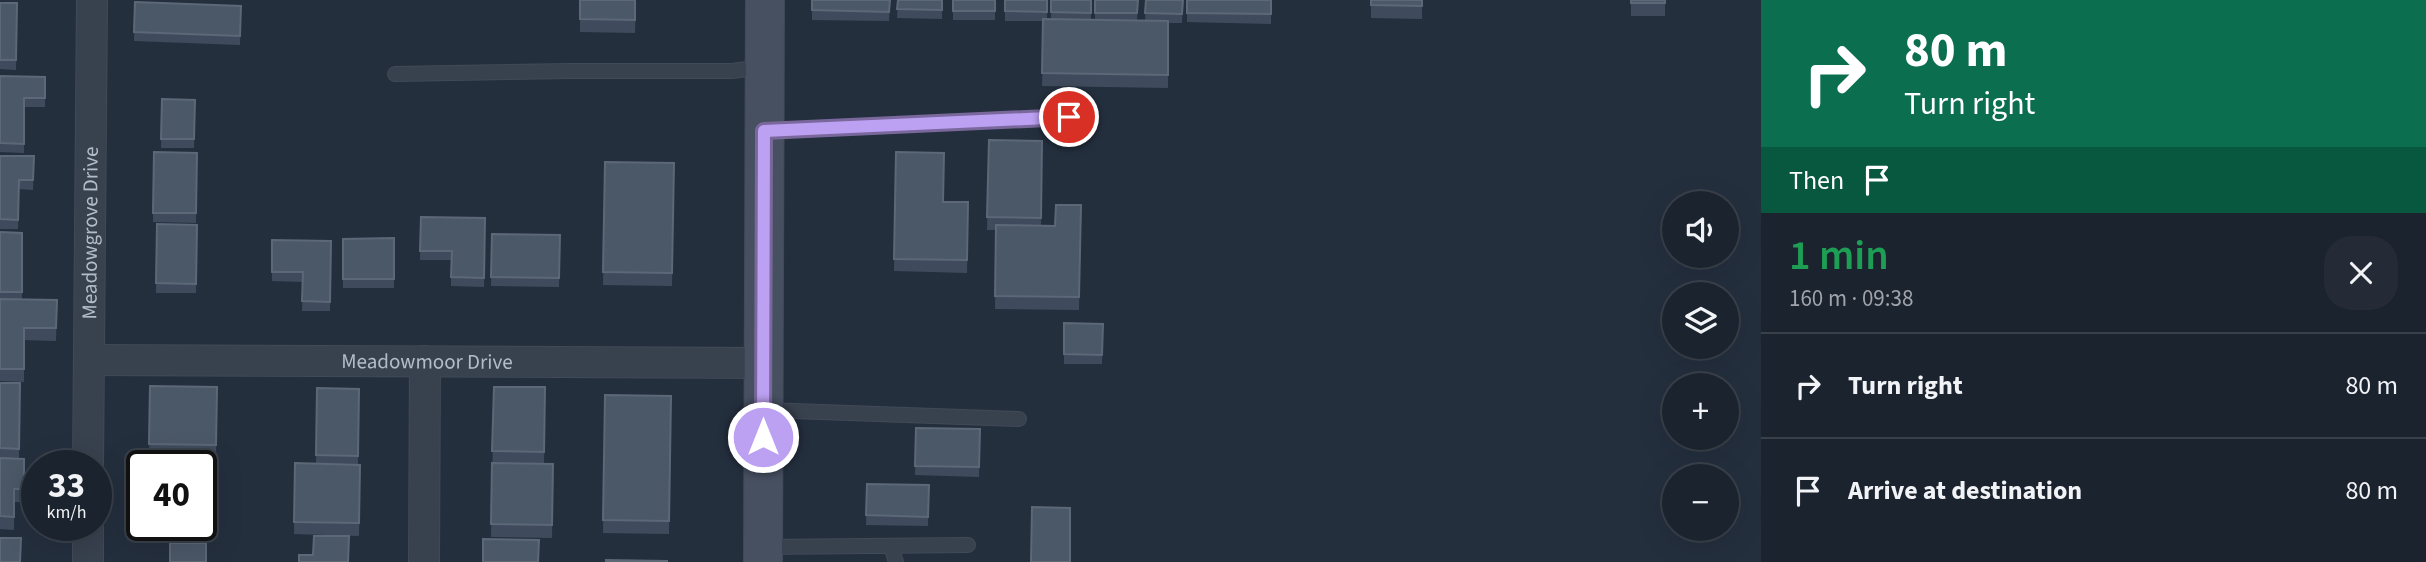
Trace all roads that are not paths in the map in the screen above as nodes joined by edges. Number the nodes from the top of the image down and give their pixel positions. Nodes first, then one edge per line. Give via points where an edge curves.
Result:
1 (92, 0) edge
2 (765, 0) edge
3 (764, 67) junction
4 (395, 74) dead end
5 (1069, 117) dead end
6 (764, 131) junction
7 (89, 360) junction
8 (425, 361) junction
9 (764, 363) junction
10 (763, 410) junction
11 (1019, 419) dead end
12 (89, 450) edge
13 (88, 541) edge
14 (968, 545) dead end
15 (891, 546) junction
16 (763, 554) edge
17 (88, 562) edge
18 (424, 562) edge
19 (896, 562) edge

1 - 7 street, Meadowgrove Drive
2 - 3 street
3 - 4 lane
3 - 6 street
5 - 6 lane
6 - 9 street
7 - 8 street, Meadowmoor Drive
7 - 12 street, Meadowgrove Drive
8 - 9 street, Meadowmoor Drive
8 - 18 street
9 - 10 street
10 - 11 lane
10 - 16 street
13 - 17 street
14 - 15 lane
15 - 16 lane
15 - 19 lane

